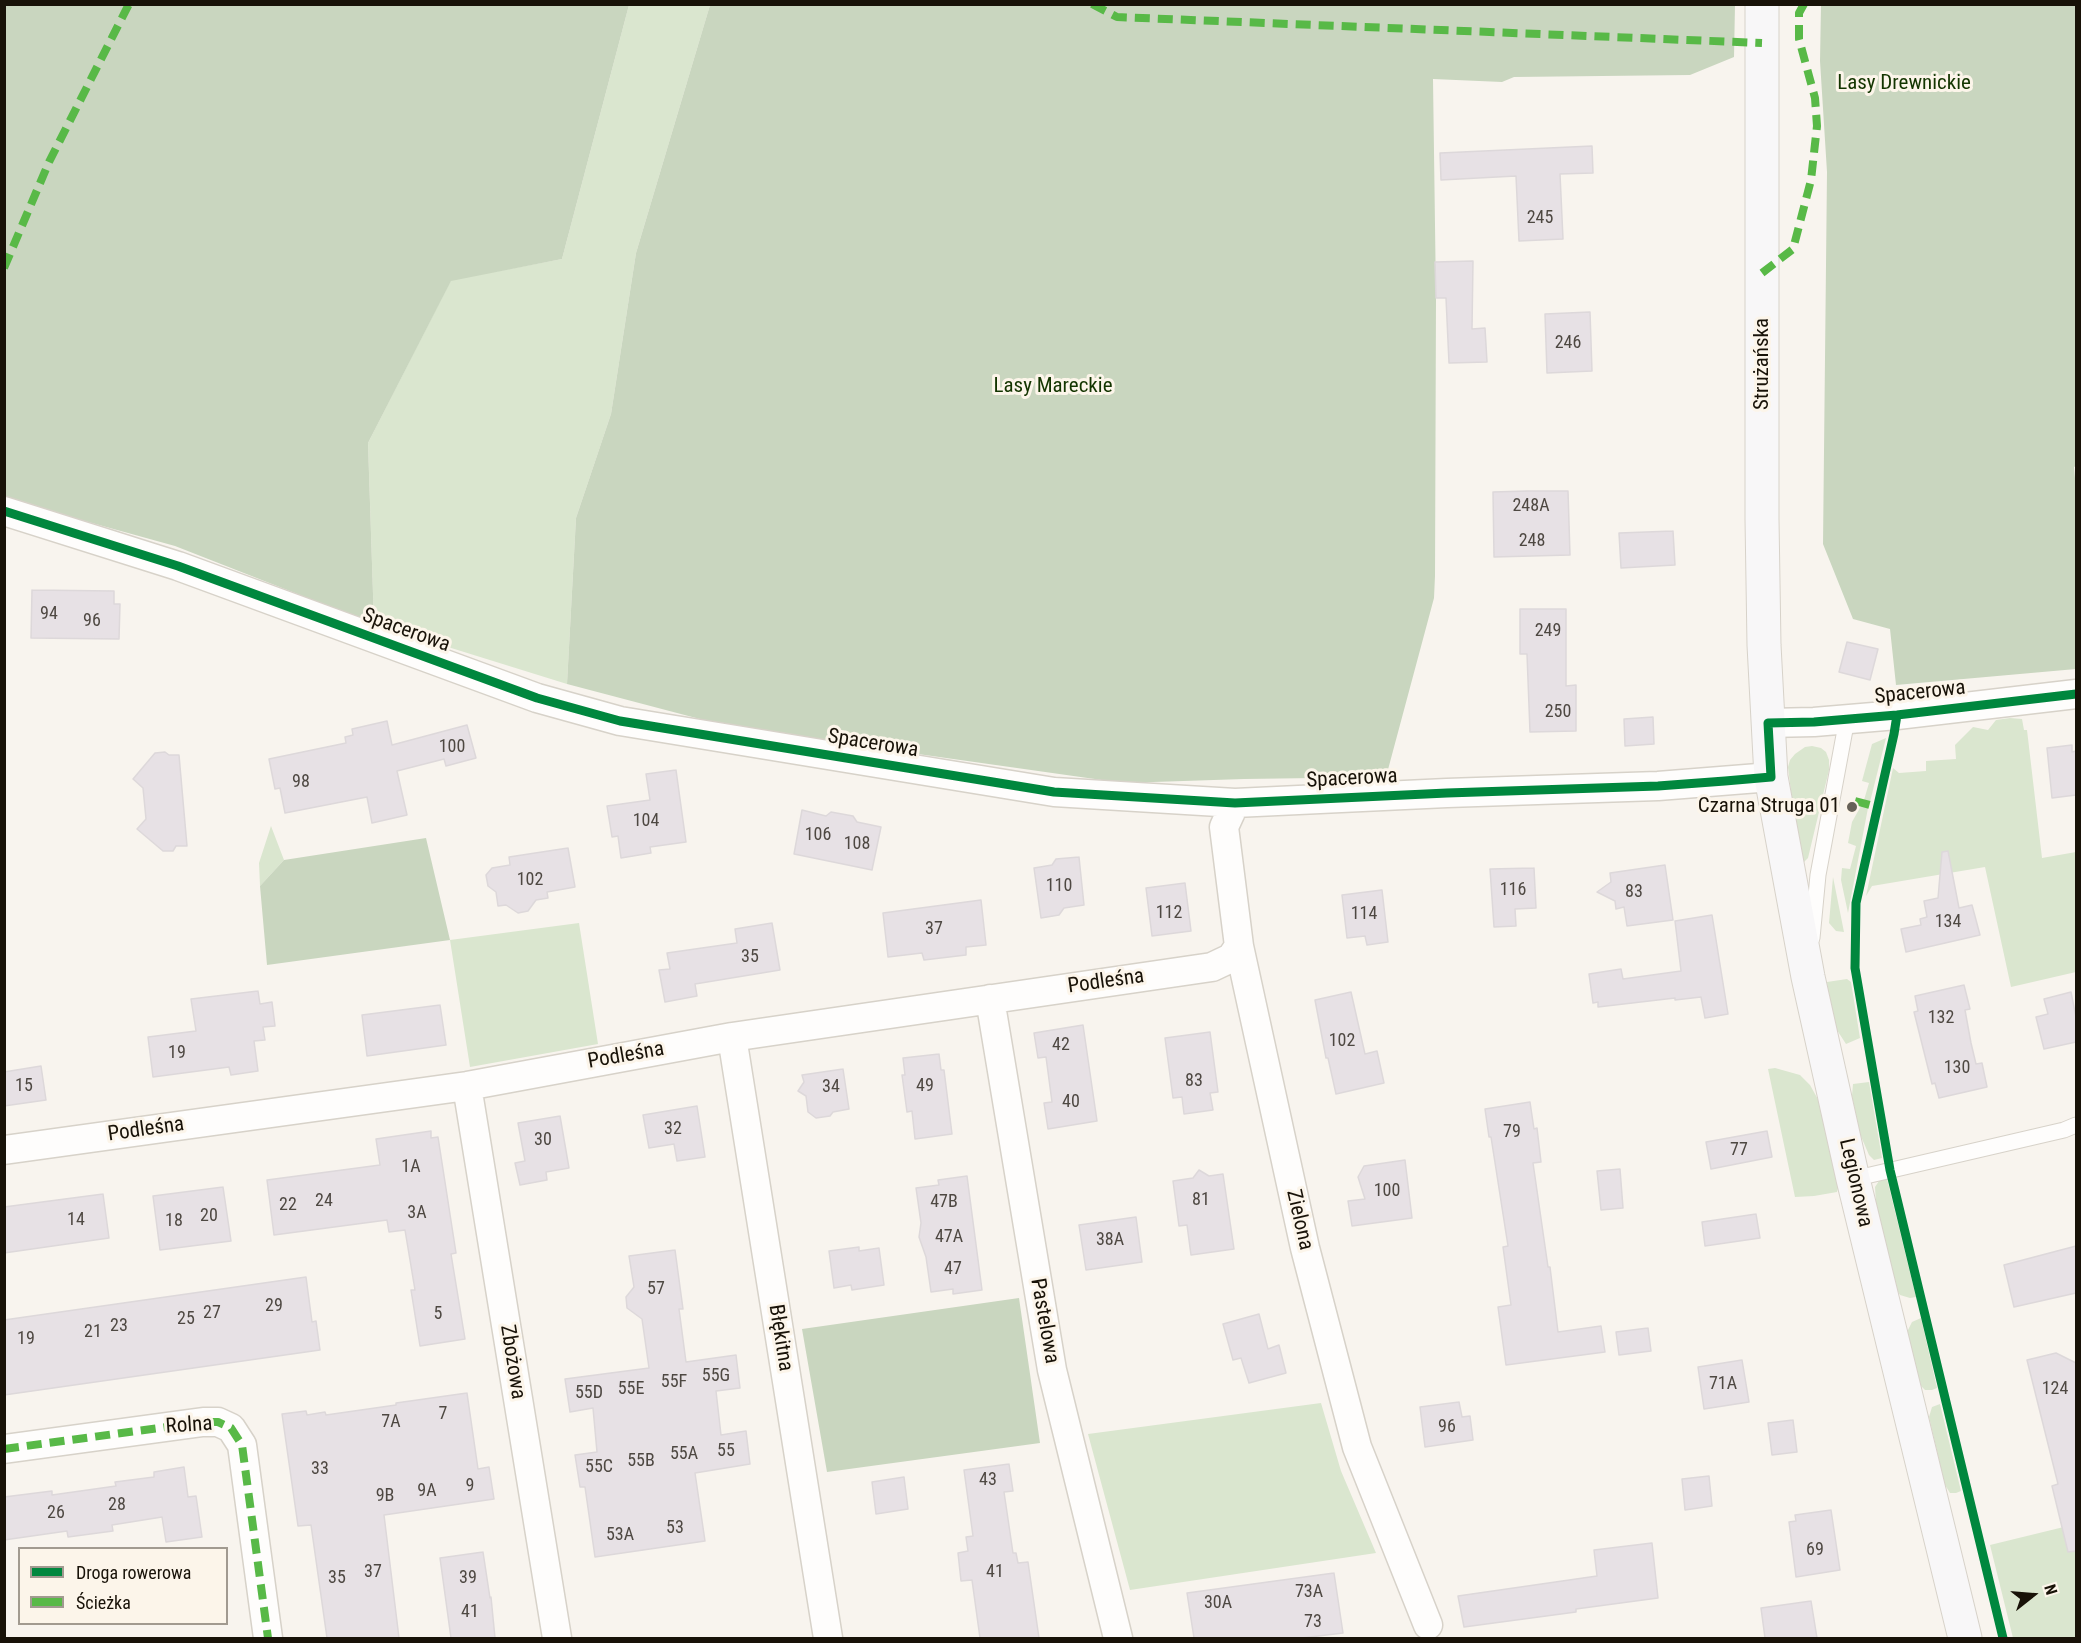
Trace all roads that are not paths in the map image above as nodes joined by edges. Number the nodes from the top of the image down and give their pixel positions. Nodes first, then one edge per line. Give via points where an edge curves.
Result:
1 (1762, 4) edge
2 (4, 511) edge
3 (2076, 694) edge
4 (1847, 719) junction
5 (1768, 723) junction
6 (1771, 777) junction
7 (1235, 803) junction
8 (1239, 946) junction
9 (1808, 977) junction
10 (990, 999) junction
11 (732, 1037) junction
12 (467, 1086) junction
13 (2076, 1125) edge
14 (4, 1150) edge
15 (1853, 1179) junction
16 (4, 1449) edge
17 (1428, 1625) dead end
18 (268, 1638) edge
19 (557, 1638) edge
20 (828, 1638) edge
21 (1118, 1638) edge
22 (1965, 1638) edge

1 - 5 main road, Strużańska via 1762,519
2 - 7 street, Spacerowa via 178,566 537,698 620,721 1054,792
3 - 4 street, Spacerowa
4 - 5 street, Spacerowa
4 - 9 lane via 1818,874
5 - 6 main road, Legionowa
6 - 7 street, Spacerowa via 1658,786
6 - 9 main road, Legionowa
7 - 8 street, Zielona via 1224,827
8 - 10 street, Podleśna via 1231,958 1212,967
8 - 17 street, Zielona via 1305,1248 1357,1447
9 - 15 main road, Legionowa
10 - 11 street, Podleśna
10 - 21 street, Pastelowa via 1052,1370
11 - 12 street, Podleśna
11 - 20 street, Błękitna
12 - 14 street, Podleśna
12 - 19 street, Zbożowa
13 - 15 lane via 2064,1131
15 - 22 main road, Legionowa
16 - 18 street, Rolna via 203,1422 218,1422 231,1428 242,1445

